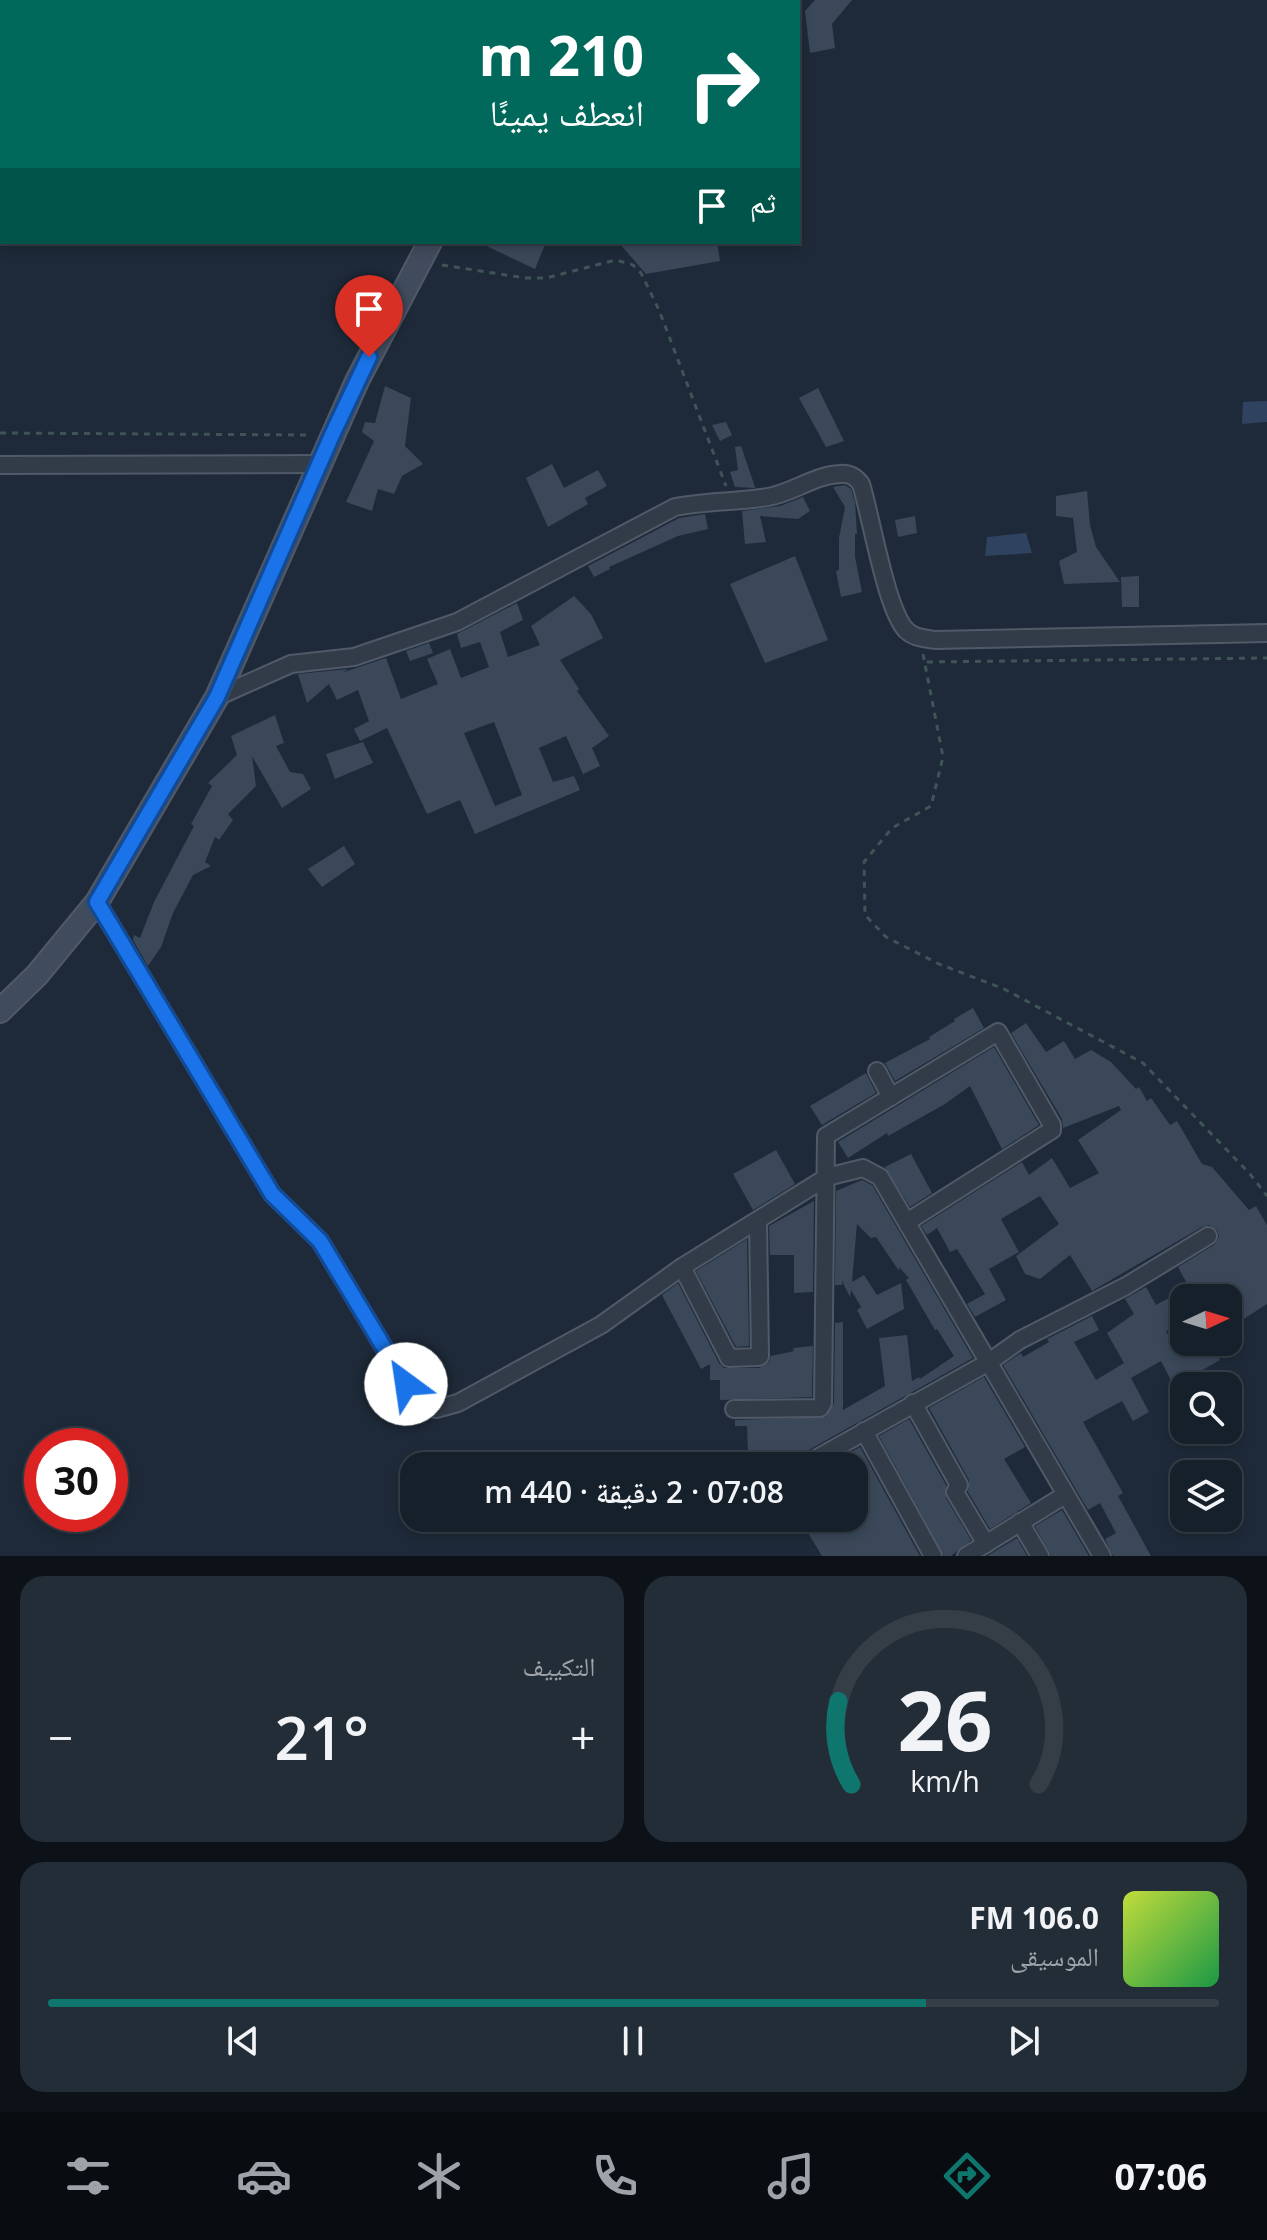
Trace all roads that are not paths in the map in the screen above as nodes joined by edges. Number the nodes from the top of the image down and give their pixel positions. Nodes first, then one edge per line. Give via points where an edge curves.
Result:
1 (424, 252) edge
2 (321, 464) junction
3 (0, 465) edge
4 (1267, 633) edge
5 (217, 697) junction
6 (97, 902) junction
7 (0, 1011) edge
8 (877, 1071) dead end
9 (891, 1097) junction
10 (827, 1177) junction
11 (758, 1221) junction
12 (907, 1222) junction
13 (1208, 1236) dead end
14 (682, 1267) junction
15 (989, 1362) junction
16 (913, 1403) junction
17 (734, 1409) dead end
18 (864, 1431) junction
19 (827, 1452) edge
20 (1065, 1495) junction
21 (1020, 1522) junction
22 (977, 1551) edge
23 (933, 1556) edge
24 (1040, 1556) edge
25 (1102, 1556) edge

1 - 2 street
2 - 3 street
2 - 5 street
4 - 5 street via 917,637 894,610 861,484 839,474 771,497 675,507 457,622 354,657 291,664
5 - 6 street
6 - 7 street
6 - 14 street via 272,1194 320,1241 406,1384 426,1407 458,1403 588,1332
8 - 9 street
9 - 10 street via 871,1116 826,1136
9 - 12 street via 998,1032 1052,1125 1043,1137
10 - 11 street
10 - 12 street via 863,1168 875,1173
10 - 17 street via 821,1408
11 - 14 street
11 - 14 street via 760,1356 729,1358
12 - 15 street
13 - 15 street
15 - 16 street
15 - 20 street
16 - 18 street
16 - 22 street via 959,1485 955,1492
18 - 19 street
18 - 23 street
20 - 21 street
20 - 25 street
21 - 22 street
21 - 24 street

